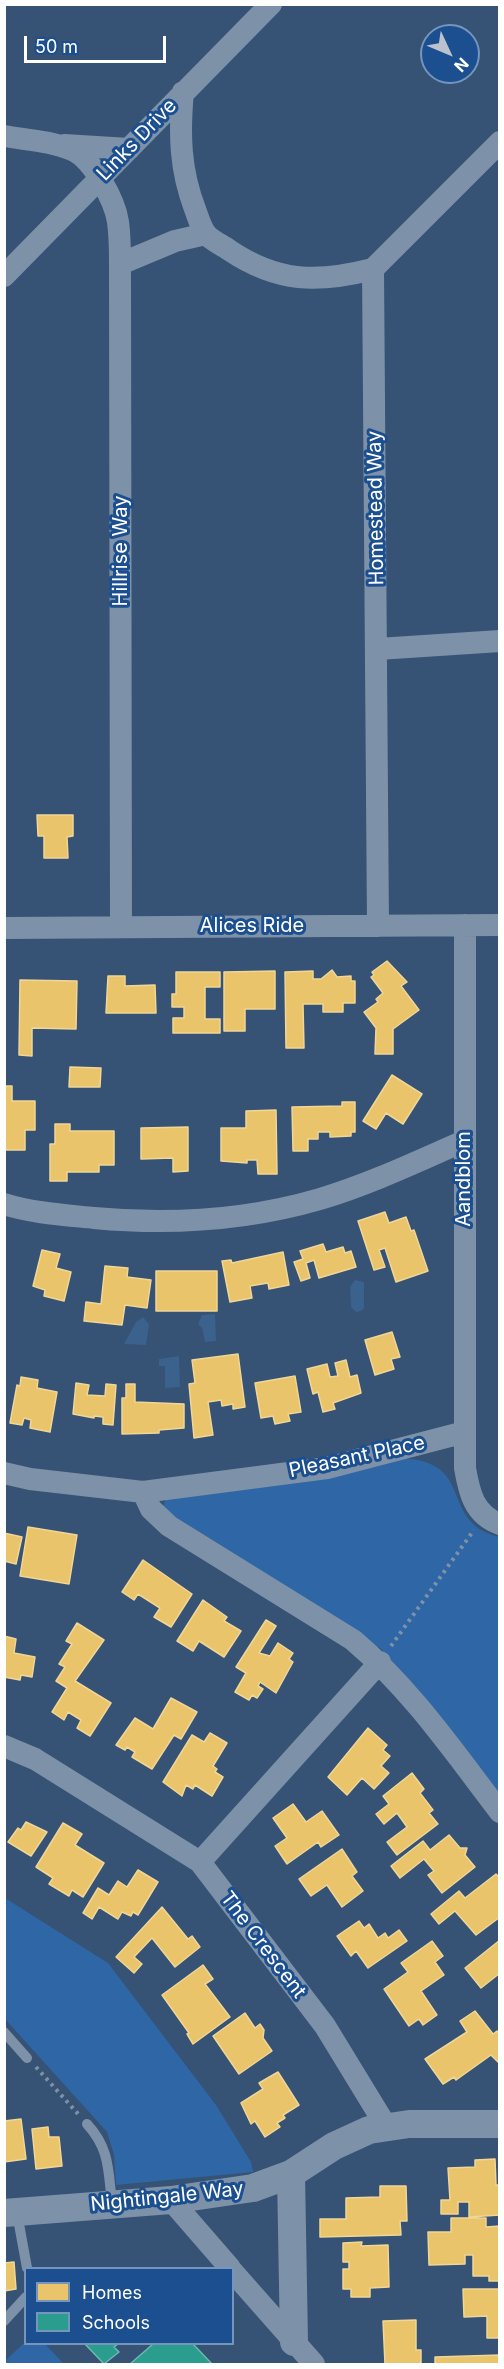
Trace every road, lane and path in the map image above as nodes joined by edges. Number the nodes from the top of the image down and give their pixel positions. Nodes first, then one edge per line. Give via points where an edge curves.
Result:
1 (271, 4) edge
2 (183, 92) junction
3 (4, 136) edge
4 (57, 145) junction
5 (498, 145) edge
6 (129, 149) junction
7 (100, 179) junction
8 (206, 234) junction
9 (120, 264) junction
10 (373, 268) junction
11 (4, 276) edge
12 (500, 641) edge
13 (378, 649) junction
14 (465, 925) junction
15 (500, 925) edge
16 (378, 926) junction
17 (121, 927) junction
18 (4, 928) edge
19 (464, 1141) junction
20 (4, 1204) edge
21 (465, 1432) junction
22 (4, 1473) edge
23 (143, 1492) junction
24 (500, 1524) edge
25 (476, 1527) dead end
26 (380, 1662) junction
27 (4, 1746) edge
28 (500, 1812) edge
29 (200, 1862) junction
30 (4, 2032) edge
31 (27, 2058) joint
32 (87, 2124) joint
33 (500, 2124) edge
34 (386, 2126) junction
35 (291, 2174) junction
36 (171, 2200) junction
37 (112, 2203) junction
38 (11, 2212) edge
39 (27, 2267) edge
40 (228, 2267) edge
41 (234, 2274) edge
42 (24, 2299) edge
43 (4, 2321) edge
44 (306, 2358) edge

1 - 2 street, Links Drive
2 - 6 street, Links Drive
2 - 8 street via 180,139 184,181
3 - 4 street
4 - 6 street
4 - 7 street, Hillrise Way via 75,151
5 - 10 street
6 - 7 street, Links Drive
7 - 9 street, Hillrise Way via 118,222
7 - 11 street, Links Drive
8 - 9 street
8 - 10 street via 244,260 272,273 302,279 337,278
9 - 17 street, Hillrise Way
10 - 13 street, Homestead Way
12 - 13 street
13 - 16 street, Homestead Way
14 - 15 street, Alices Ride
14 - 16 street, Alices Ride
14 - 19 street, Aandblom
16 - 17 street, Alices Ride
17 - 18 street, Alices Ride
19 - 20 street via 330,1196 257,1213 141,1222
19 - 21 street, Aandblom
21 - 23 street, Pleasant Place via 327,1468
21 - 24 street via 465,1468 474,1504 484,1516
22 - 23 street, Pleasant Place
23 - 26 street via 151,1509 169,1526 353,1640
25 - 26 path
26 - 28 street
26 - 29 street
27 - 29 street, The Crescent via 35,1759
29 - 34 street, The Crescent via 325,2026
30 - 31 lane
31 - 32 path
32 - 37 lane via 101,2139 106,2154
33 - 34 street
34 - 35 street, Nightingale Way via 355,2135
35 - 36 street, Nightingale Way via 253,2188
35 - 44 street
36 - 37 street, Nightingale Way
36 - 40 street
37 - 38 street, Nightingale Way
38 - 39 lane
41 - 44 street
42 - 43 lane

